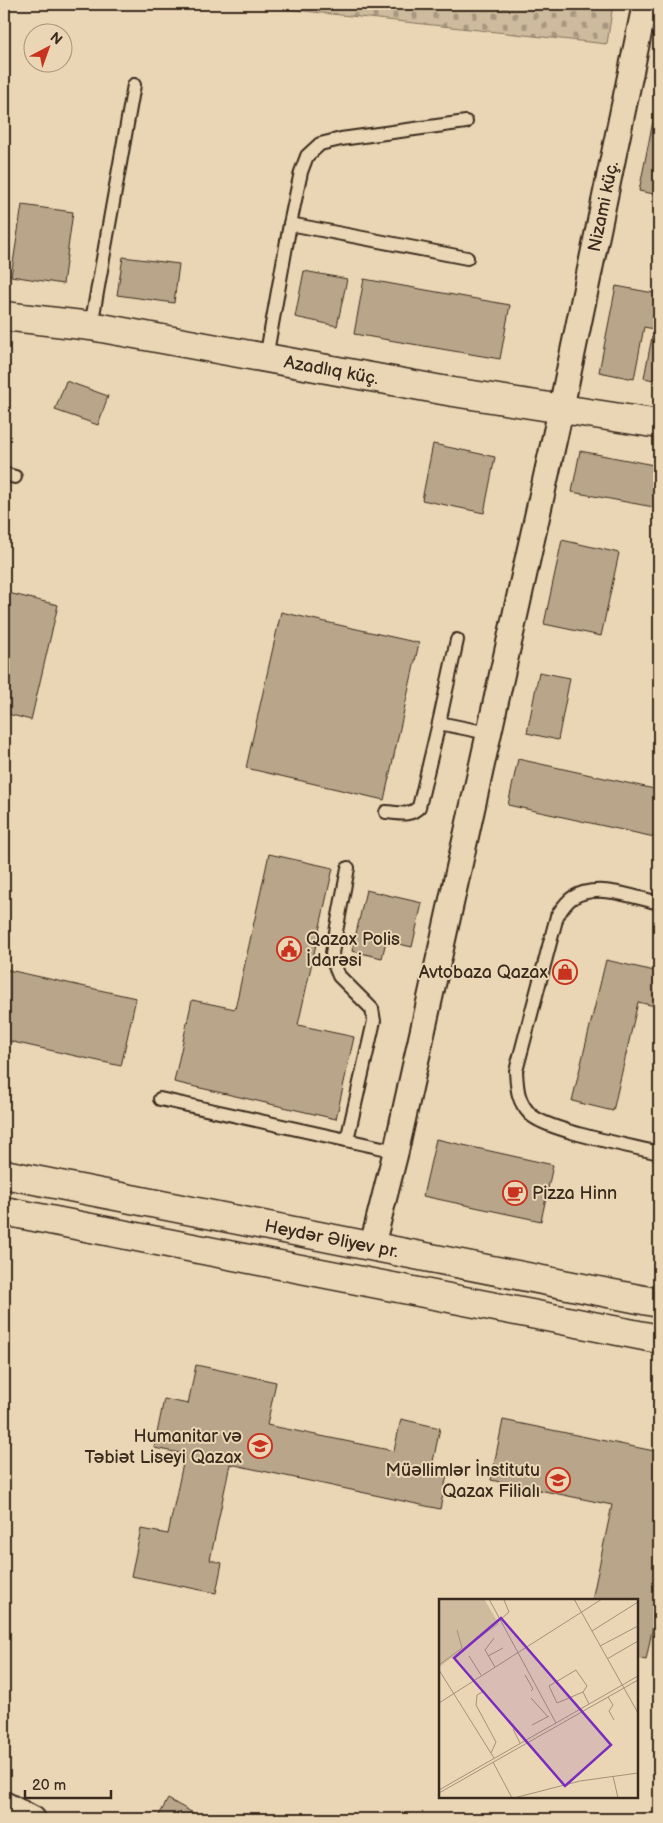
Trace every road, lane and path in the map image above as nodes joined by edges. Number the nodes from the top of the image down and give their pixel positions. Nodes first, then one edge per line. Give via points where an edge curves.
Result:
1 (649, 9) edge
2 (134, 85) dead end
3 (466, 122) dead end
4 (290, 224) junction
5 (466, 258) dead end
6 (4, 316) edge
7 (91, 326) junction
8 (266, 358) junction
9 (561, 409) junction
10 (659, 424) edge
11 (457, 640) dead end
12 (440, 723) junction
13 (488, 734) junction
14 (386, 812) dead end
15 (348, 868) dead end
16 (659, 903) edge
17 (160, 1099) dead end
18 (347, 1140) junction
19 (396, 1151) junction
20 (659, 1153) edge
21 (4, 1174) edge
22 (4, 1211) edge
23 (372, 1246) junction
24 (659, 1303) edge
25 (659, 1339) edge
26 (4, 1804) edge
27 (33, 1819) edge

1 - 9 street, Nizami küç.
2 - 7 lane
3 - 4 lane via 320,144 307,156 301,172
4 - 5 lane
4 - 8 lane
6 - 7 main road, Azadlıq küç.
7 - 8 main road, Azadlıq küç.
8 - 9 main road, Azadlıq küç.
9 - 10 main road, Azadlıq küç.
9 - 13 street, Nizami küç.
11 - 12 lane
12 - 13 lane
12 - 14 lane via 419,807 406,814
13 - 19 street, Nizami küç.
15 - 18 lane via 332,953 339,976 372,1009 374,1021
16 - 20 lane via 595,891 570,899 557,916 516,1071 518,1096 530,1114 553,1127
17 - 18 lane
18 - 19 lane
19 - 23 street, Nizami küç.
21 - 23 main road, Heydər Əliyev pr.
22 - 25 main road
23 - 24 main road, Heydər Əliyev pr.
26 - 27 street

